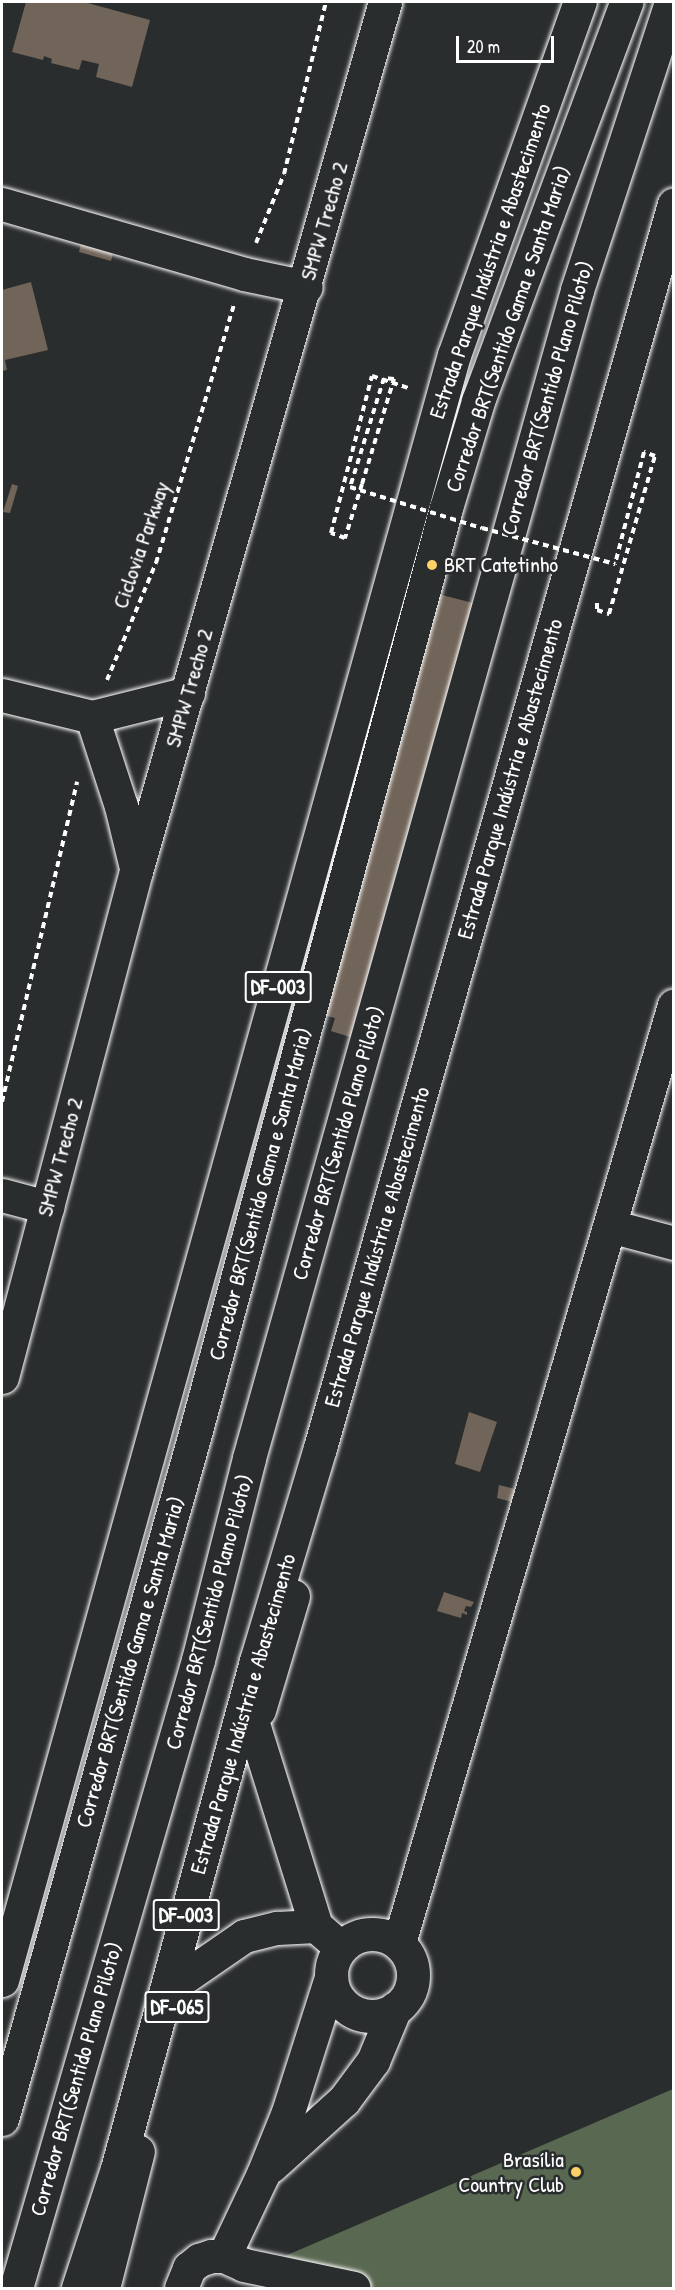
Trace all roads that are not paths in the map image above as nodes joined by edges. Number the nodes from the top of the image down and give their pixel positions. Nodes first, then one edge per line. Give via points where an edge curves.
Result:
1 (385, 2) edge
2 (580, 2) edge
3 (626, 2) edge
4 (671, 2) edge
5 (2, 204) edge
6 (674, 204) edge
7 (306, 287) junction
8 (188, 693) junction
9 (2, 695) edge
10 (92, 717) junction
11 (136, 871) junction
12 (674, 1005) edge
13 (2, 1195) edge
14 (47, 1207) junction
15 (609, 1226) junction
16 (674, 1243) edge
17 (2, 1377) edge
18 (320, 1448) junction
19 (254, 1727) junction
20 (316, 1926) junction
21 (399, 1943) junction
22 (336, 1962) junction
23 (186, 1976) junction
24 (2, 1980) edge
25 (395, 2008) junction
26 (2, 2119) edge
27 (263, 2174) junction
28 (241, 2270) edge
29 (16, 2289) edge
30 (78, 2289) edge
31 (103, 2289) edge
32 (181, 2289) edge
33 (354, 2289) edge

1 - 7 main road, SMPW Trecho 2
2 - 24 main road, Estrada Parque Indústria e Abastecimento / DF-003 via 458,344
3 - 26 main road, Corredor BRT(Sentido Gama e Santa Maria) via 478,401 446,508 196,1430
4 - 29 main road, Corredor BRT(Sentido Plano Piloto) via 577,290 249,1458 198,1660
5 - 7 main road via 244,274
6 - 18 main road, Estrada Parque Indústria e Abastecimento / DF-003
7 - 8 main road, SMPW Trecho 2
8 - 10 main road
8 - 11 main road, SMPW Trecho 2
9 - 10 main road
10 - 11 main road via 121,806
11 - 14 main road, SMPW Trecho 2
12 - 15 main road
13 - 14 main road
14 - 17 main road, SMPW Trecho 2
15 - 16 main road
15 - 21 main road
18 - 19 main road, DF-065 via 315,1497 296,1586
18 - 30 main road, Estrada Parque Indústria e Abastecimento / DF-003 via 256,1661 117,2169
19 - 20 main road
19 - 23 main road, DF-065
20 - 22 main road
20 - 23 main road via 277,1928 244,1936
21 - 22 main road via 369,1934 354,1938
21 - 25 main road via 413,1970 406,1998
22 - 25 main road via 335,1994 346,2007 362,2014 379,2015
22 - 27 main road via 288,2112
23 - 31 main road, DF-065
25 - 27 main road via 373,2061 344,2100
27 - 28 main road
28 - 32 main road via 211,2256 189,2268
28 - 33 main road

